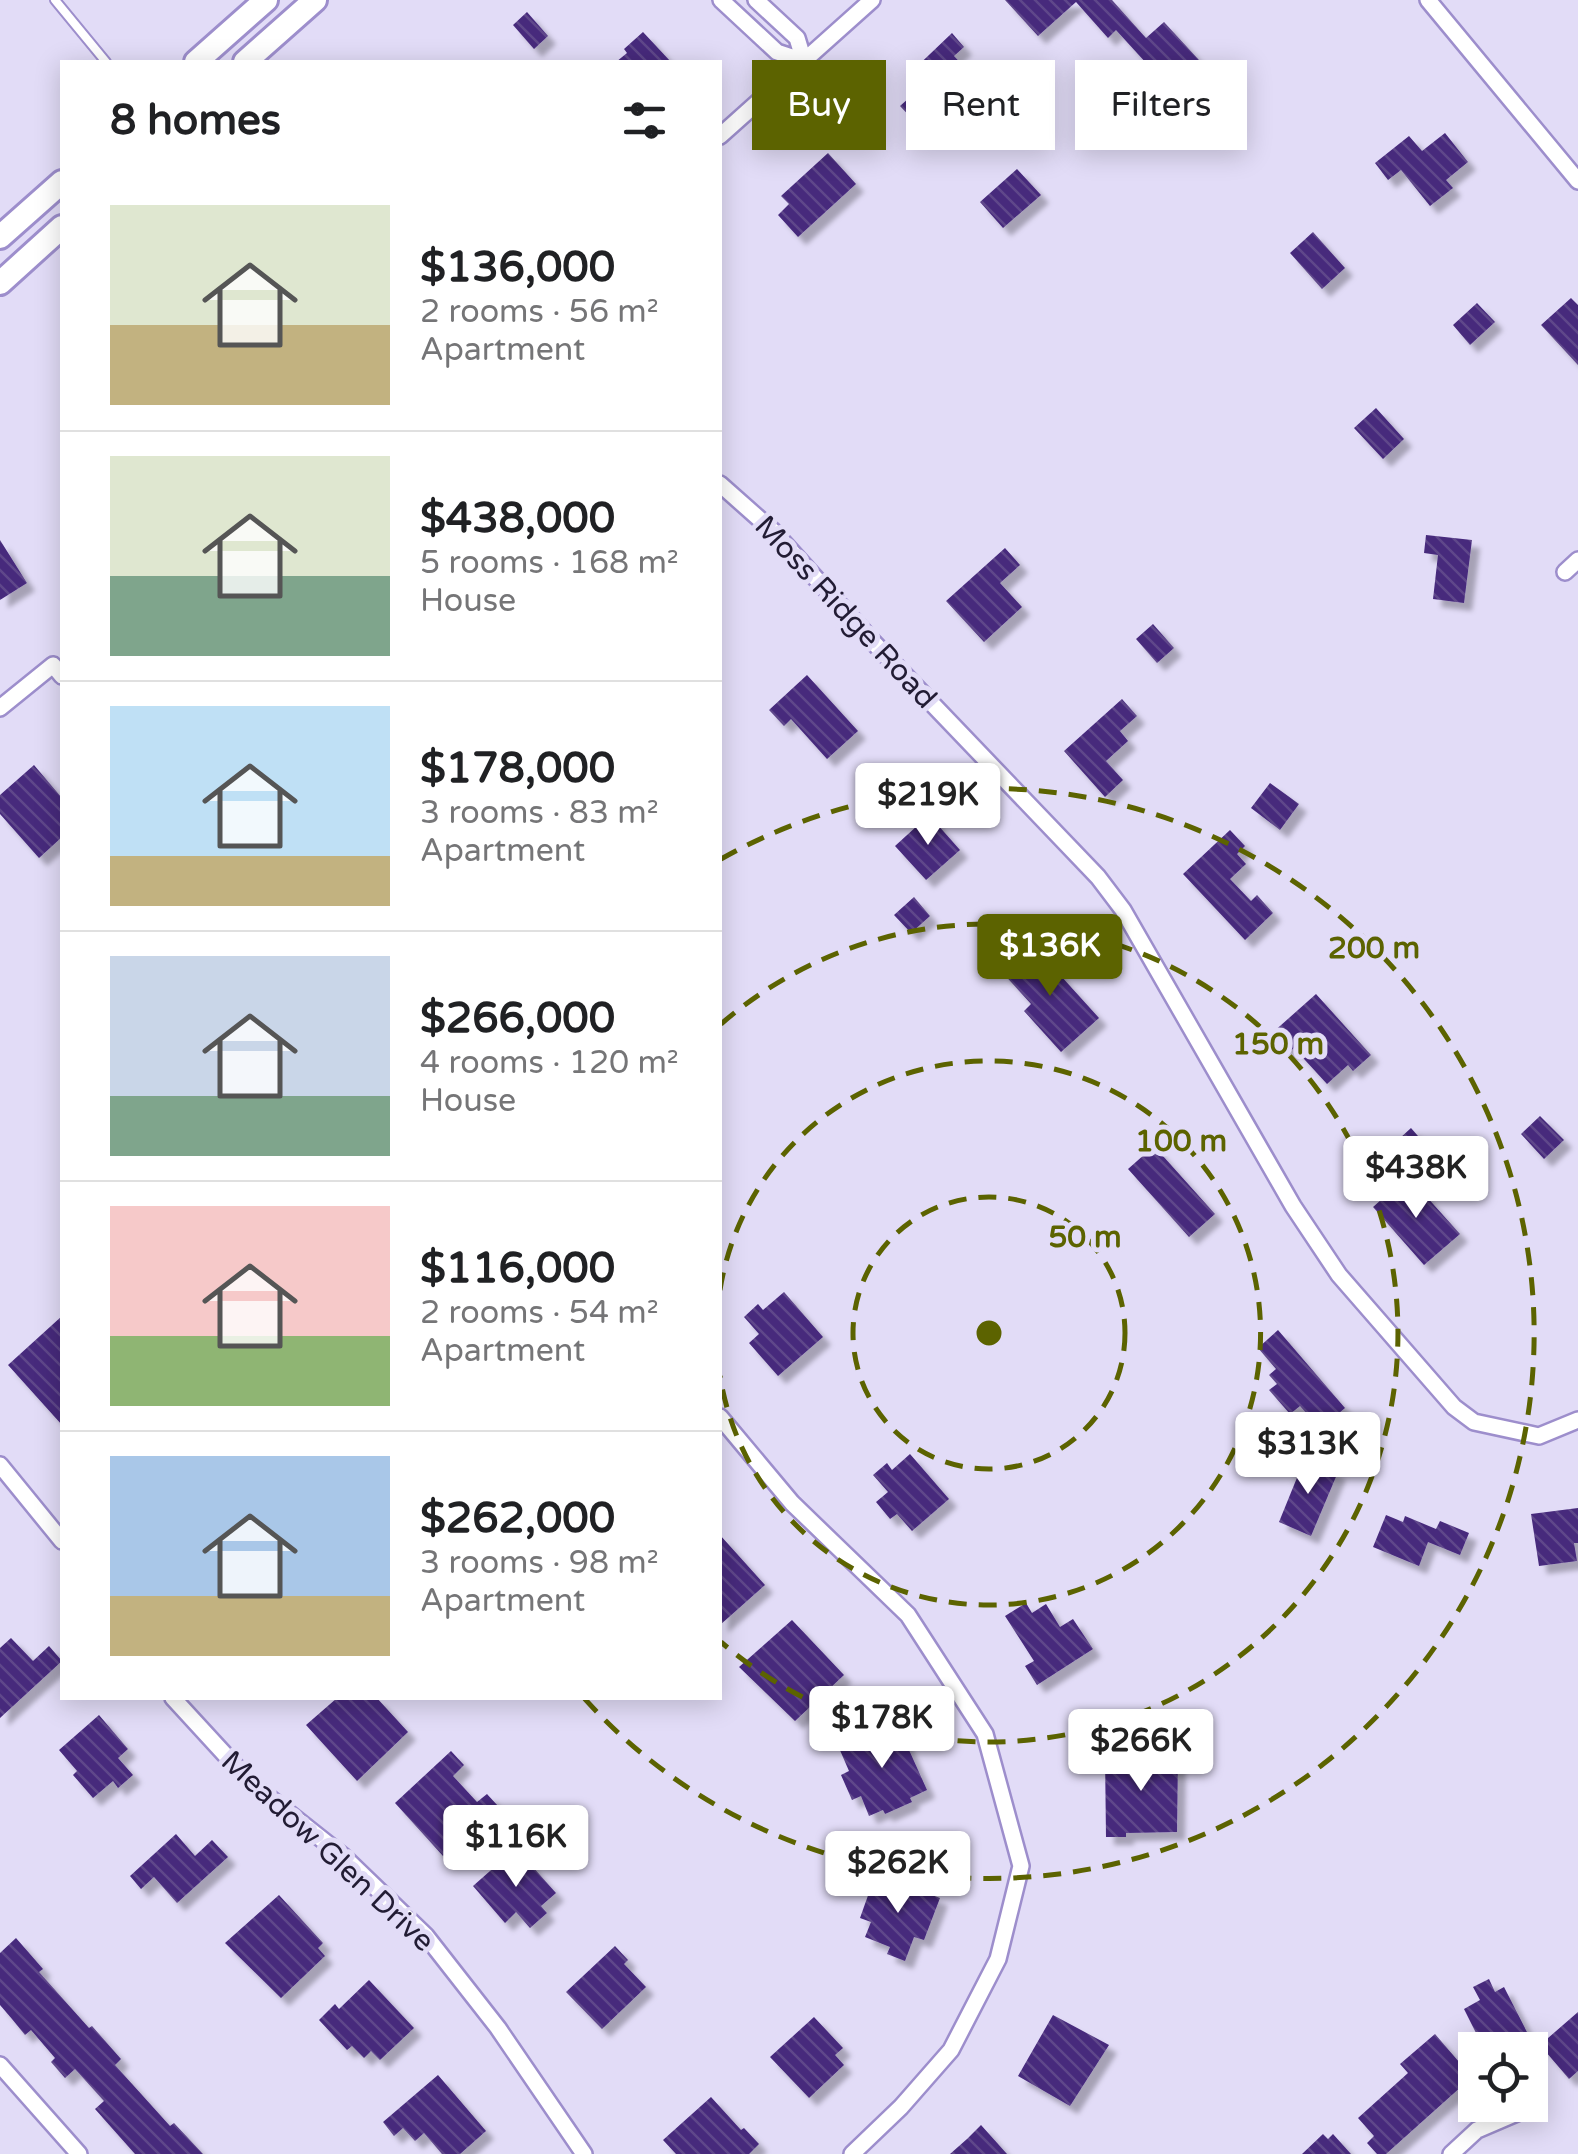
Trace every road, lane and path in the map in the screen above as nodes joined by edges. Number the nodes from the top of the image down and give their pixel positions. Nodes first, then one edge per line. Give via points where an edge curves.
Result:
1 (54, 0) edge
2 (266, 0) edge
3 (315, 0) edge
4 (721, 0) edge
5 (756, 0) edge
6 (872, 0) edge
7 (1428, 0) edge
8 (104, 60) edge
9 (198, 60) edge
10 (247, 60) edge
11 (801, 60) edge
12 (804, 60) edge
13 (805, 60) edge
14 (752, 107) edge
15 (722, 134) edge
16 (1578, 181) edge
17 (60, 184) edge
18 (60, 228) edge
19 (0, 237) edge
20 (0, 283) edge
21 (722, 486) edge
22 (1578, 560) edge
23 (1565, 572) dead end
24 (58, 670) edge
25 (0, 708) edge
26 (722, 1419) edge
27 (1578, 1420) edge
28 (0, 1465) edge
29 (60, 1540) edge
30 (174, 1700) edge
31 (0, 2065) edge
32 (1496, 2122) edge
33 (79, 2154) edge
34 (584, 2154) edge
35 (852, 2154) edge
36 (1450, 2154) edge

1 - 8 lane
2 - 9 main road
3 - 10 main road
4 - 11 street via 777,52
5 - 12 street via 797,38
6 - 13 street
7 - 16 street
14 - 15 street
17 - 19 main road
18 - 20 main road
21 - 27 street, Moss Ridge Road via 773,531 1098,877 1293,1206 1330,1261 1454,1407 1474,1422 1539,1436
22 - 23 street
24 - 25 street
26 - 35 street via 792,1504 908,1616 985,1734 1022,1866 998,1959 950,2050
28 - 29 street
30 - 34 street, Meadow Glen Drive via 252,1784 343,1856 426,1936
31 - 33 street
32 - 36 street

